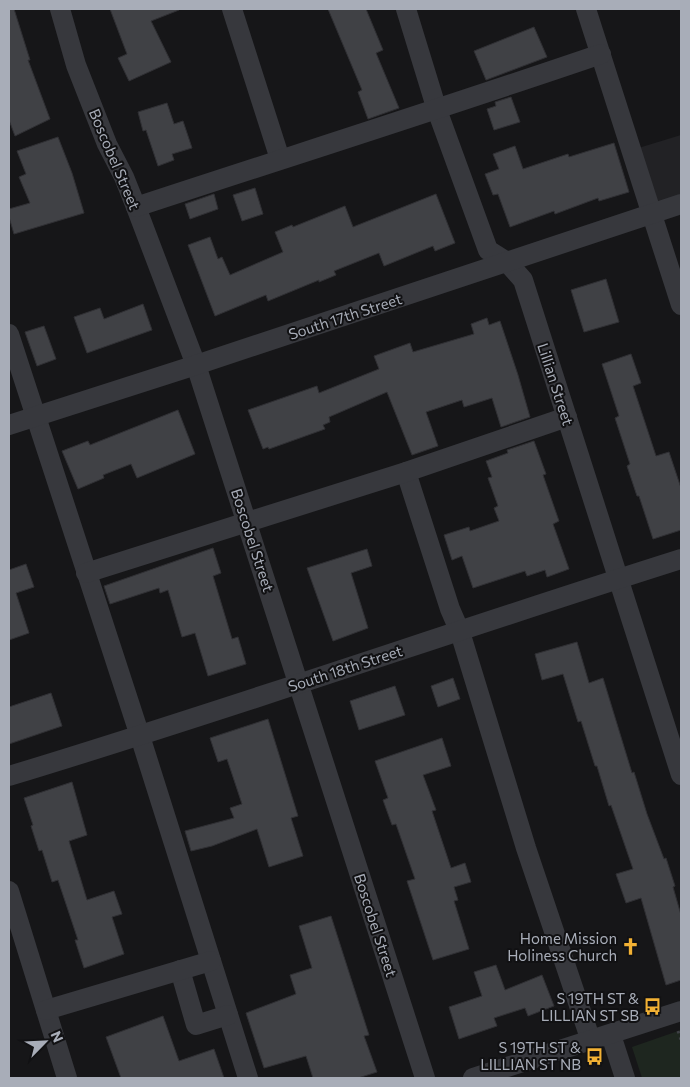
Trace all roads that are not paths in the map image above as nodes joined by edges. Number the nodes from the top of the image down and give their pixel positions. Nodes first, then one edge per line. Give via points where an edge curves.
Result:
1 (60, 9) edge
2 (232, 9) edge
3 (406, 9) edge
4 (586, 9) edge
5 (601, 54) junction
6 (437, 110) junction
7 (280, 159) junction
8 (681, 204) edge
9 (136, 207) junction
10 (652, 213) junction
11 (507, 262) junction
12 (681, 305) edge
13 (9, 334) edge
14 (196, 365) junction
15 (35, 417) junction
16 (567, 417) junction
17 (9, 425) edge
18 (406, 472) junction
19 (247, 521) junction
20 (681, 559) edge
21 (86, 573) junction
22 (619, 579) junction
23 (460, 632) junction
24 (298, 683) junction
25 (140, 736) junction
26 (681, 775) edge
27 (9, 776) edge
28 (9, 891) edge
29 (211, 961) junction
30 (180, 970) junction
31 (46, 1010) junction
32 (681, 1011) edge
33 (228, 1014) junction
34 (610, 1035) junction
35 (591, 1041) junction
36 (67, 1078) edge
37 (248, 1078) edge
38 (425, 1078) edge
39 (473, 1078) edge
40 (625, 1078) edge

1 - 9 street, Boscobel Street via 76,65 106,144
2 - 7 street
3 - 6 street, Lillian Street
4 - 5 street
5 - 6 street
5 - 10 street
6 - 7 street
6 - 11 street, Lillian Street via 488,250
7 - 9 street
8 - 10 street, South 17th Street
9 - 14 street, Boscobel Street
10 - 11 street, South 17th Street
10 - 12 street
11 - 14 street, South 17th Street
11 - 16 street, Lillian Street via 524,280
13 - 15 street
14 - 15 street, South 17th Street
14 - 19 street, Boscobel Street
15 - 17 street, South 17th Street
15 - 21 street
16 - 18 street
16 - 22 street, Lillian Street
18 - 19 street
18 - 23 street
19 - 21 street
19 - 24 street, Boscobel Street
20 - 22 street, South 18th Street
21 - 25 street
22 - 23 street, South 18th Street
22 - 26 street, Lillian Street
23 - 24 street, South 18th Street
23 - 35 street via 526,848
24 - 25 street, South 18th Street
24 - 38 street, Boscobel Street
25 - 27 street, South 18th Street
25 - 29 street
28 - 31 street
29 - 30 street
29 - 33 street
30 - 31 street
30 - 33 street via 196,1025
31 - 36 street
32 - 34 street
33 - 37 street
34 - 35 street
34 - 40 street
35 - 39 street

